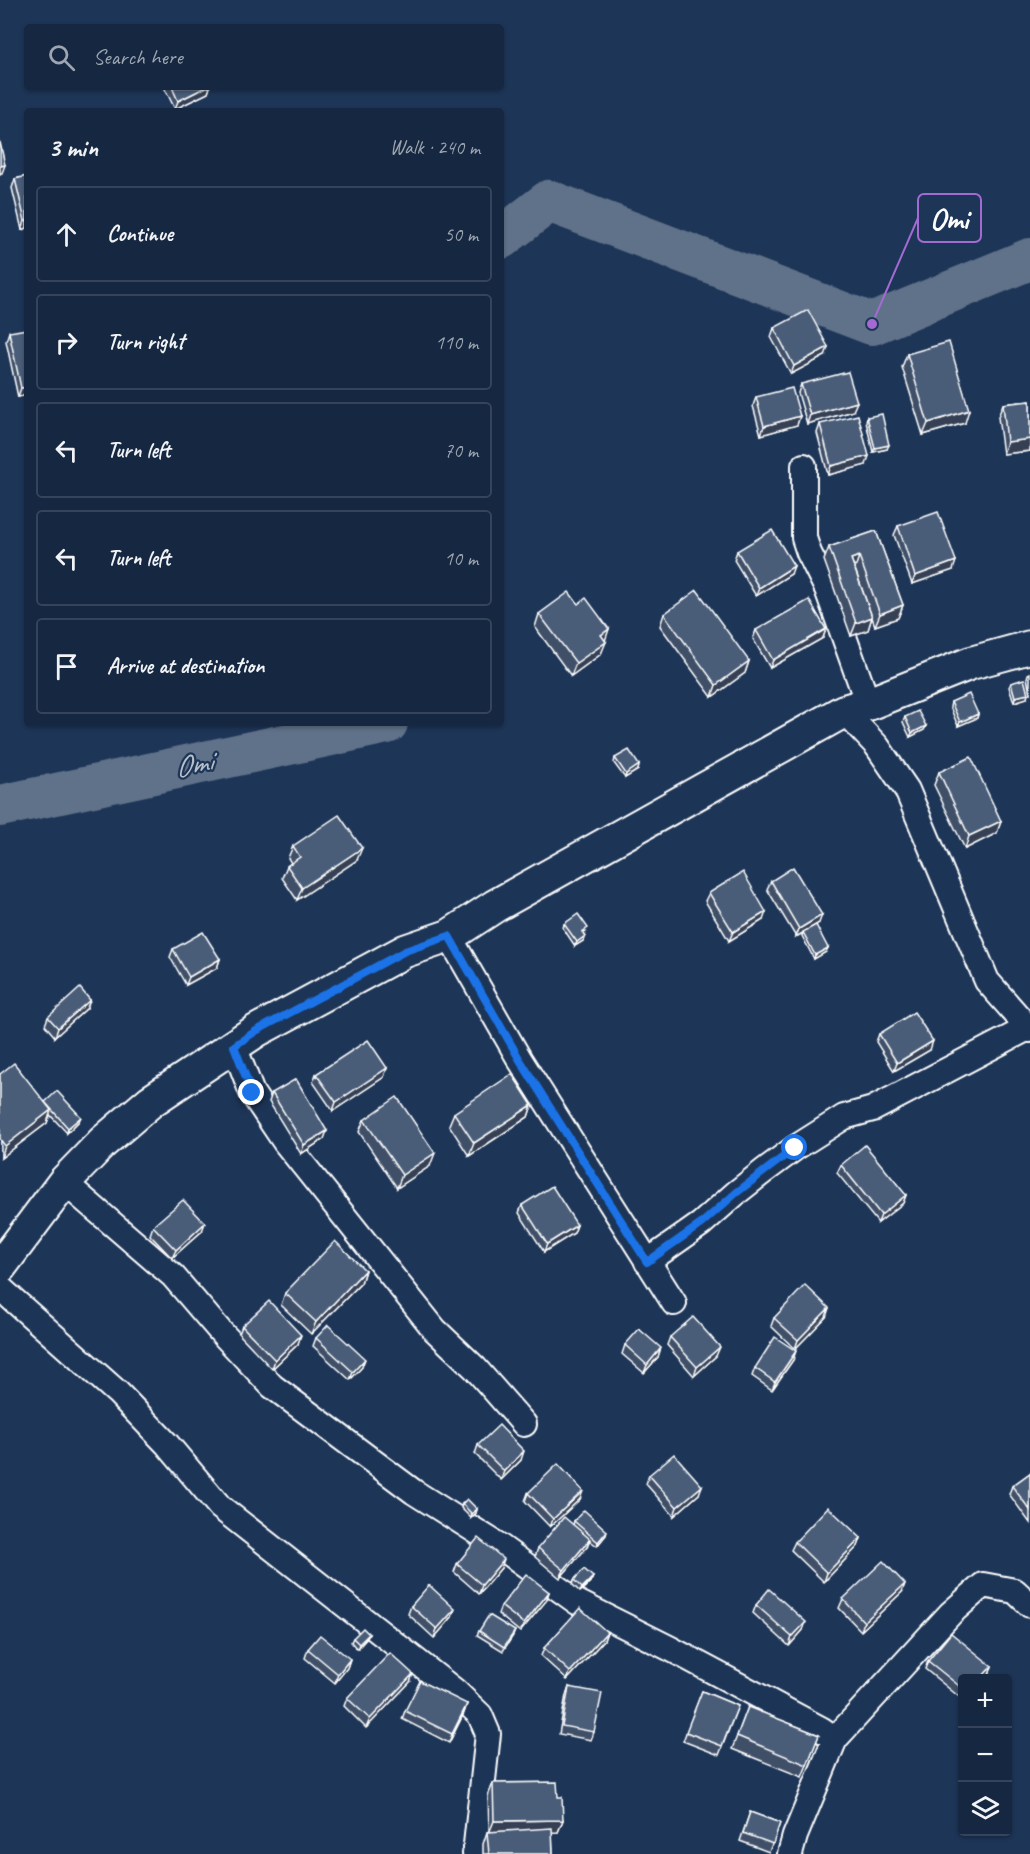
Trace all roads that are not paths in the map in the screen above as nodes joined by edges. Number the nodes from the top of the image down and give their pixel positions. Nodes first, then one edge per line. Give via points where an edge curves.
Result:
1 (804, 466) dead end
2 (1030, 647) edge
3 (856, 707) junction
4 (449, 936) junction
5 (1029, 1029) edge
6 (234, 1046) junction
7 (64, 1182) junction
8 (647, 1262) junction
9 (0, 1267) edge
10 (0, 1288) edge
11 (674, 1303) dead end
12 (524, 1424) dead end
13 (1030, 1605) edge
14 (835, 1739) junction
15 (475, 1854) edge
16 (790, 1854) edge

1 - 3 street via 804,538 827,589
2 - 3 main road via 971,663
3 - 4 main road via 495,906
3 - 5 street via 907,790 987,981
4 - 6 main road via 405,951
4 - 8 street via 520,1060
5 - 8 street via 873,1109 844,1117 788,1154
6 - 7 main road via 151,1101
6 - 12 street via 252,1093 285,1142 435,1330
7 - 9 main road
7 - 14 street via 173,1276 272,1386 414,1492 498,1545 577,1602 691,1659
8 - 11 street
10 - 15 street via 118,1393 220,1507 455,1691 480,1715 488,1734
13 - 14 street via 1015,1591 983,1585 951,1613
14 - 16 street

